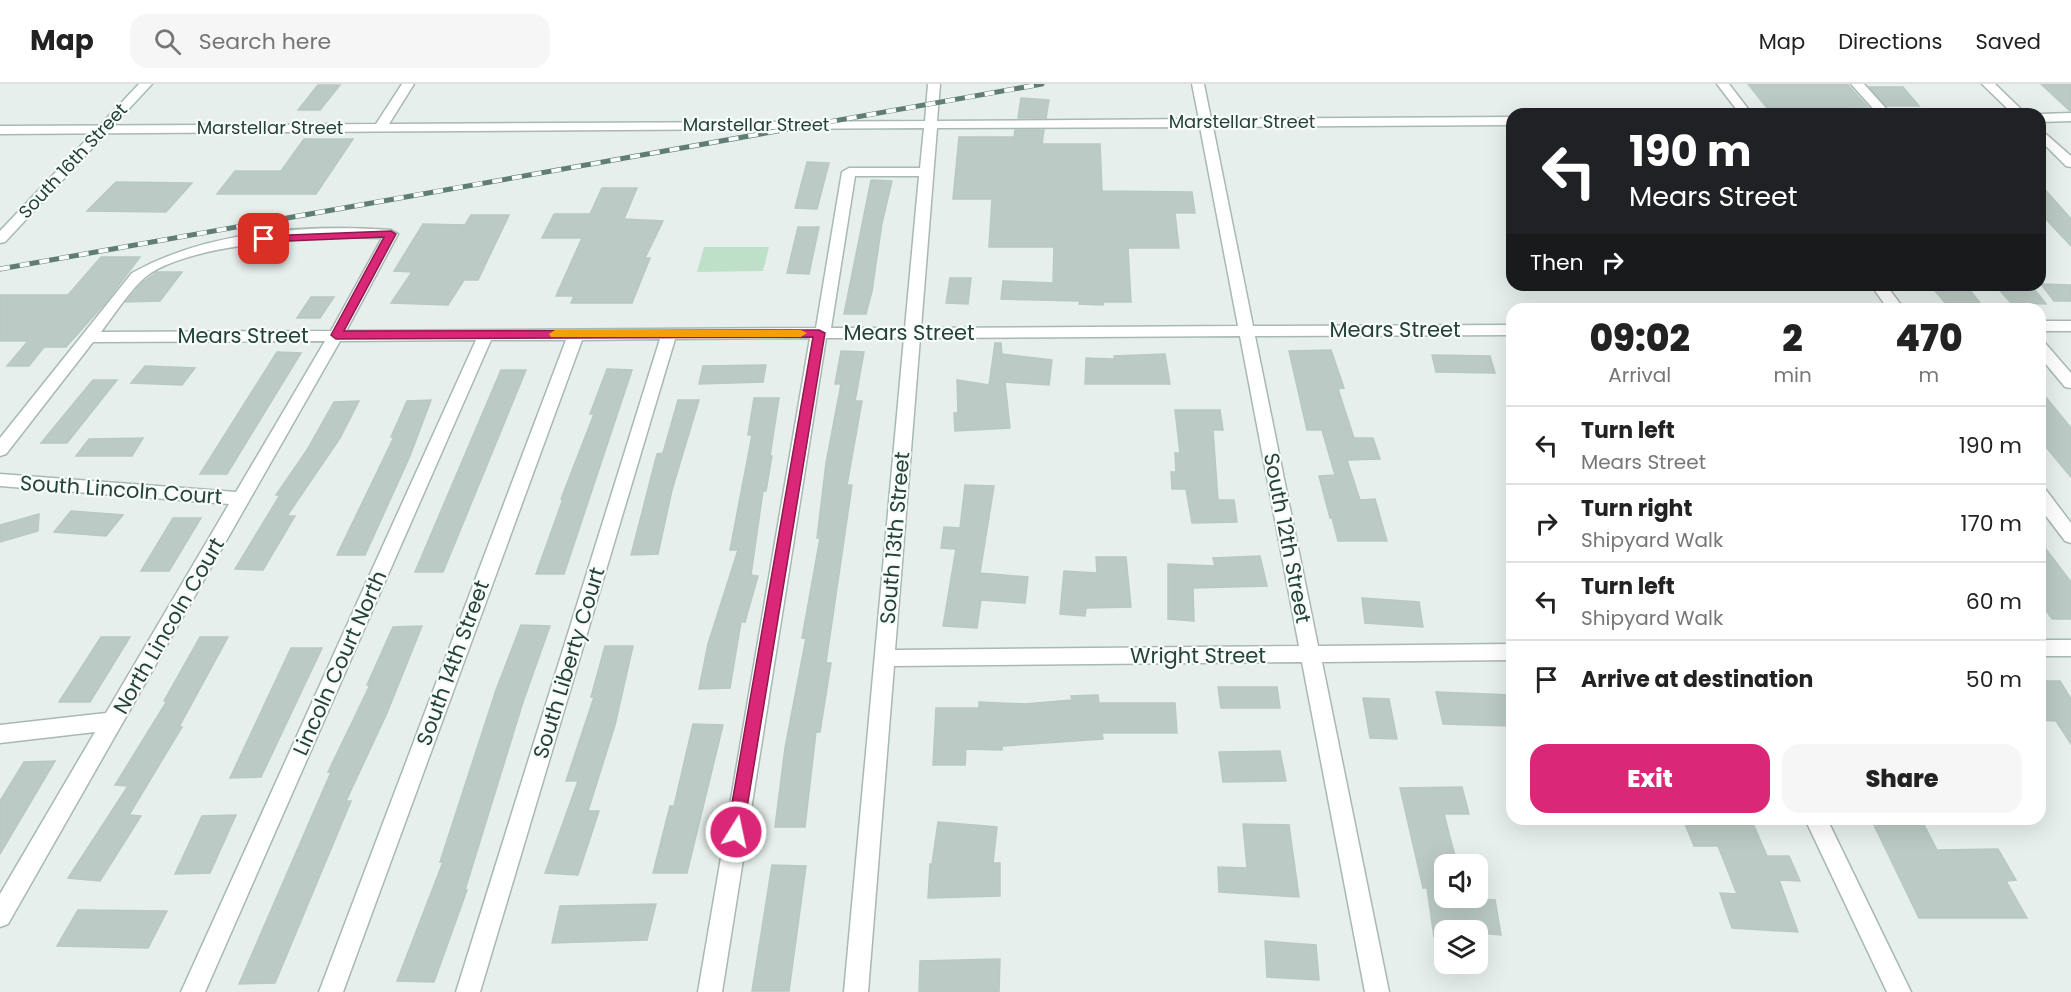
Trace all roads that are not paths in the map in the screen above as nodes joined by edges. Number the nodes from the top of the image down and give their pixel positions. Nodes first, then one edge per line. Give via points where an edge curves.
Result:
1 (146, 84) edge
2 (408, 84) edge
3 (934, 84) edge
4 (1198, 84) edge
5 (1723, 84) edge
6 (1857, 84) edge
7 (1988, 84) edge
8 (1741, 108) edge
9 (1880, 108) edge
10 (2014, 108) edge
11 (2071, 117) edge
12 (2046, 118) edge
13 (1506, 121) edge
14 (1206, 123) junction
15 (930, 124) junction
16 (380, 128) junction
17 (103, 129) junction
18 (0, 130) edge
19 (2046, 139) edge
20 (2071, 163) edge
21 (927, 172) junction
22 (0, 239) edge
23 (2046, 326) edge
24 (2071, 326) edge
25 (1506, 330) edge
26 (1246, 331) junction
27 (821, 333) junction
28 (486, 334) junction
29 (576, 334) junction
30 (669, 334) junction
31 (912, 334) junction
32 (336, 335) junction
33 (90, 337) junction
34 (2046, 353) edge
35 (2071, 383) edge
36 (0, 450) edge
37 (0, 480) edge
38 (242, 499) junction
39 (2046, 503) edge
40 (2071, 536) edge
41 (2046, 648) edge
42 (2071, 648) edge
43 (1506, 652) edge
44 (1310, 656) junction
45 (885, 658) junction
46 (114, 721) junction
47 (0, 734) edge
48 (1819, 825) edge
49 (0, 916) edge
50 (193, 992) edge
51 (330, 992) edge
52 (468, 992) edge
53 (710, 992) edge
54 (856, 992) edge
55 (1377, 992) edge
56 (1899, 992) edge

1 - 17 street, South 16th Street
2 - 16 street
3 - 15 street, South 13th Street
4 - 14 street, South 12th Street
5 - 8 street
6 - 9 street
7 - 10 street
11 - 12 street
13 - 14 street, Marstellar Street
14 - 15 street, Marstellar Street
14 - 26 street, South 12th Street
15 - 16 street, Marstellar Street
15 - 21 street, South 13th Street
16 - 17 street, Marstellar Street
17 - 18 street, Marstellar Street
17 - 22 street, South 16th Street
19 - 20 street
21 - 27 street via 849,172
21 - 31 street, South 13th Street
23 - 24 street
25 - 26 street, Mears Street
26 - 31 street, Mears Street
26 - 44 street, South 12th Street
27 - 30 street, Mears Street
27 - 31 street, Mears Street
27 - 53 street
28 - 29 street, Mears Street
28 - 32 street, Mears Street
28 - 50 street, Lincoln Court North
29 - 30 street, Mears Street
29 - 51 street, South 14th Street
30 - 52 street, South Liberty Court
31 - 45 street, South 13th Street
32 - 33 street, Mears Street
32 - 33 street, North Lincoln Court via 391,234 264,239 210,248 159,263 137,276
32 - 38 street, North Lincoln Court
33 - 36 street
34 - 35 street
37 - 38 street, South Lincoln Court
38 - 46 street, North Lincoln Court
39 - 40 street
41 - 42 street
43 - 44 street, Wright Street
44 - 45 street, Wright Street
44 - 55 street, South 12th Street
45 - 54 street, South 13th Street
46 - 47 street
46 - 49 street, North Lincoln Court
48 - 56 street

